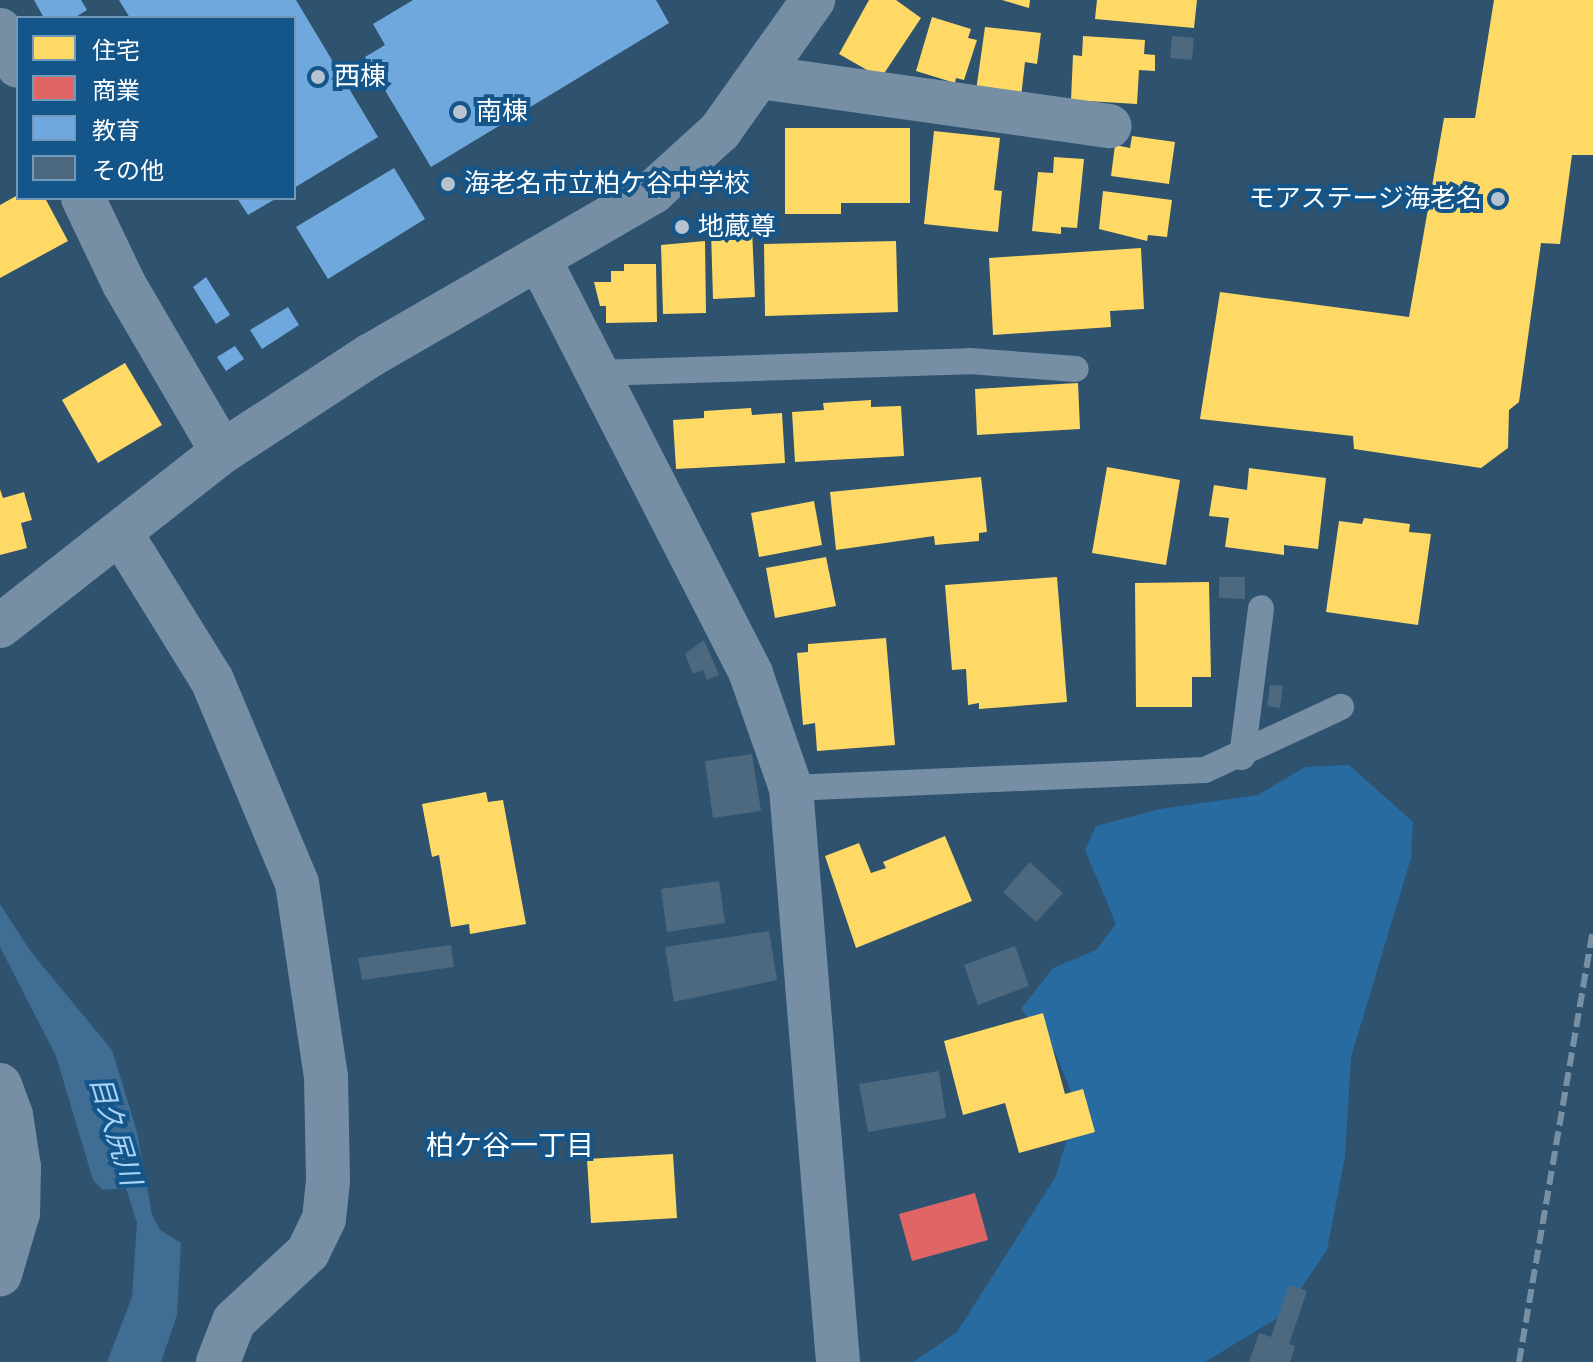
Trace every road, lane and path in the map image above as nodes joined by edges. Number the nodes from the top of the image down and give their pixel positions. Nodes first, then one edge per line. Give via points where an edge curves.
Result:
1 (813, 0) edge
2 (0, 30) edge
3 (16, 62) edge
4 (760, 77) junction
5 (1110, 126) dead end
6 (84, 200) edge
7 (539, 259) junction
8 (1076, 369) dead end
9 (597, 373) junction
10 (222, 452) junction
11 (122, 535) junction
12 (1261, 608) dead end
13 (0, 626) edge
14 (1341, 707) dead end
15 (1242, 757) junction
16 (791, 788) junction
17 (0, 1085) edge
18 (0, 1274) edge
19 (218, 1362) edge
20 (838, 1362) edge

1 - 4 street
2 - 3 street
4 - 5 street
4 - 7 street via 720,131 653,192
6 - 10 street via 124,284
7 - 9 street
7 - 10 street via 371,355
8 - 9 lane via 970,361
9 - 16 street via 751,674
10 - 11 street
11 - 13 street
11 - 19 street via 212,680 297,883 326,1076 324,1219 308,1252 234,1321
12 - 15 lane
14 - 15 lane
15 - 16 lane via 1205,770
16 - 20 street
17 - 18 street via 19,1167 18,1213

